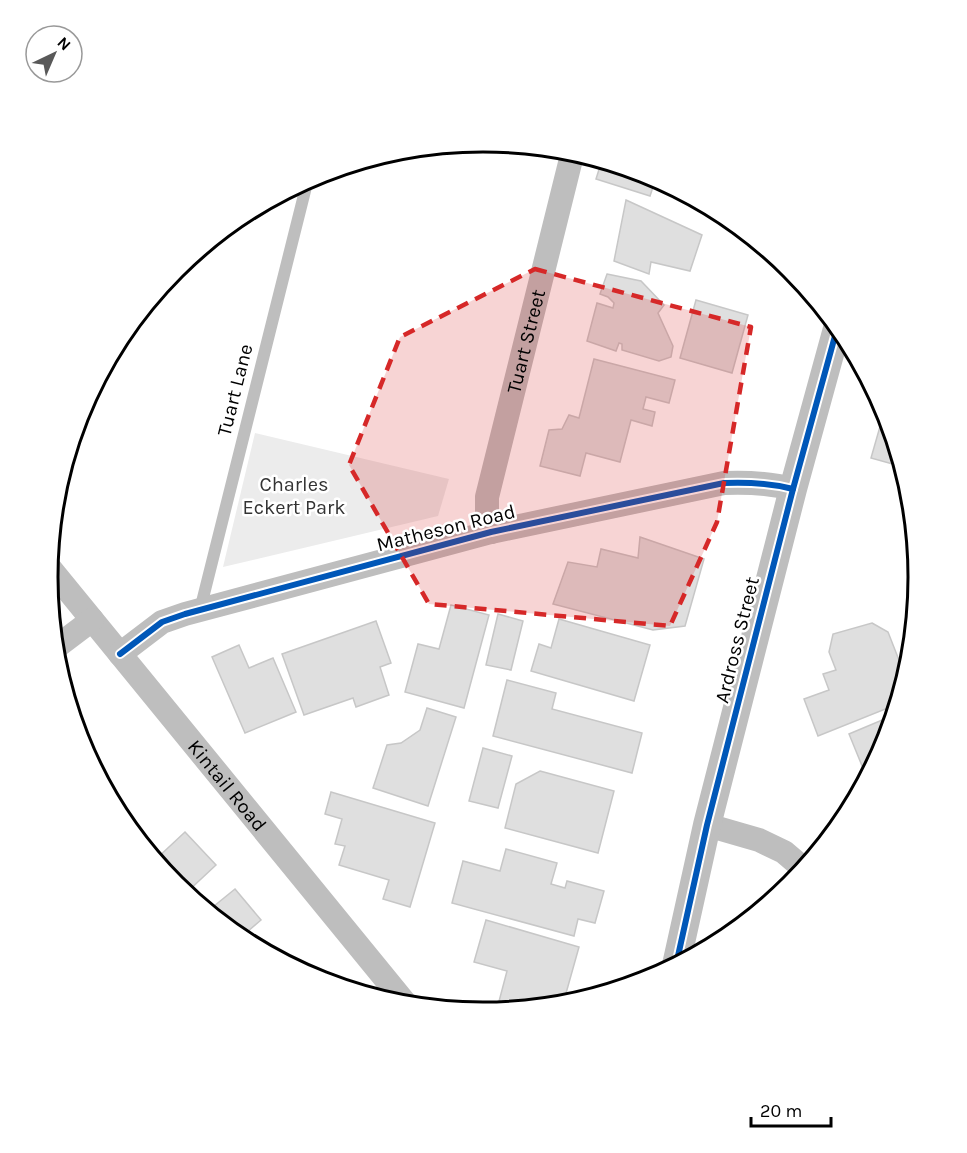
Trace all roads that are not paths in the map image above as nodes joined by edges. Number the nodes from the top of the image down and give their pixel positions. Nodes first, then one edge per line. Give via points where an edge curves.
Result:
1 (571, 161) edge
2 (305, 191) edge
3 (835, 337) edge
4 (793, 489) junction
5 (491, 532) junction
6 (58, 578) edge
7 (200, 610) junction
8 (92, 620) junction
9 (64, 641) edge
10 (120, 654) junction
11 (706, 825) junction
12 (797, 863) edge
13 (678, 954) edge
14 (396, 992) edge

1 - 5 street, Tuart Street via 488,497
2 - 7 lane, Tuart Lane
3 - 4 street, Ardross Street
4 - 5 street, Matheson Road via 753,482 724,483
4 - 11 street, Ardross Street
5 - 7 street, Matheson Road
6 - 8 street, Kintail Road
7 - 10 street, Matheson Road via 162,622
8 - 9 street
8 - 10 street, Kintail Road
10 - 14 street, Kintail Road
11 - 12 street via 759,840
11 - 13 street, Ardross Street

